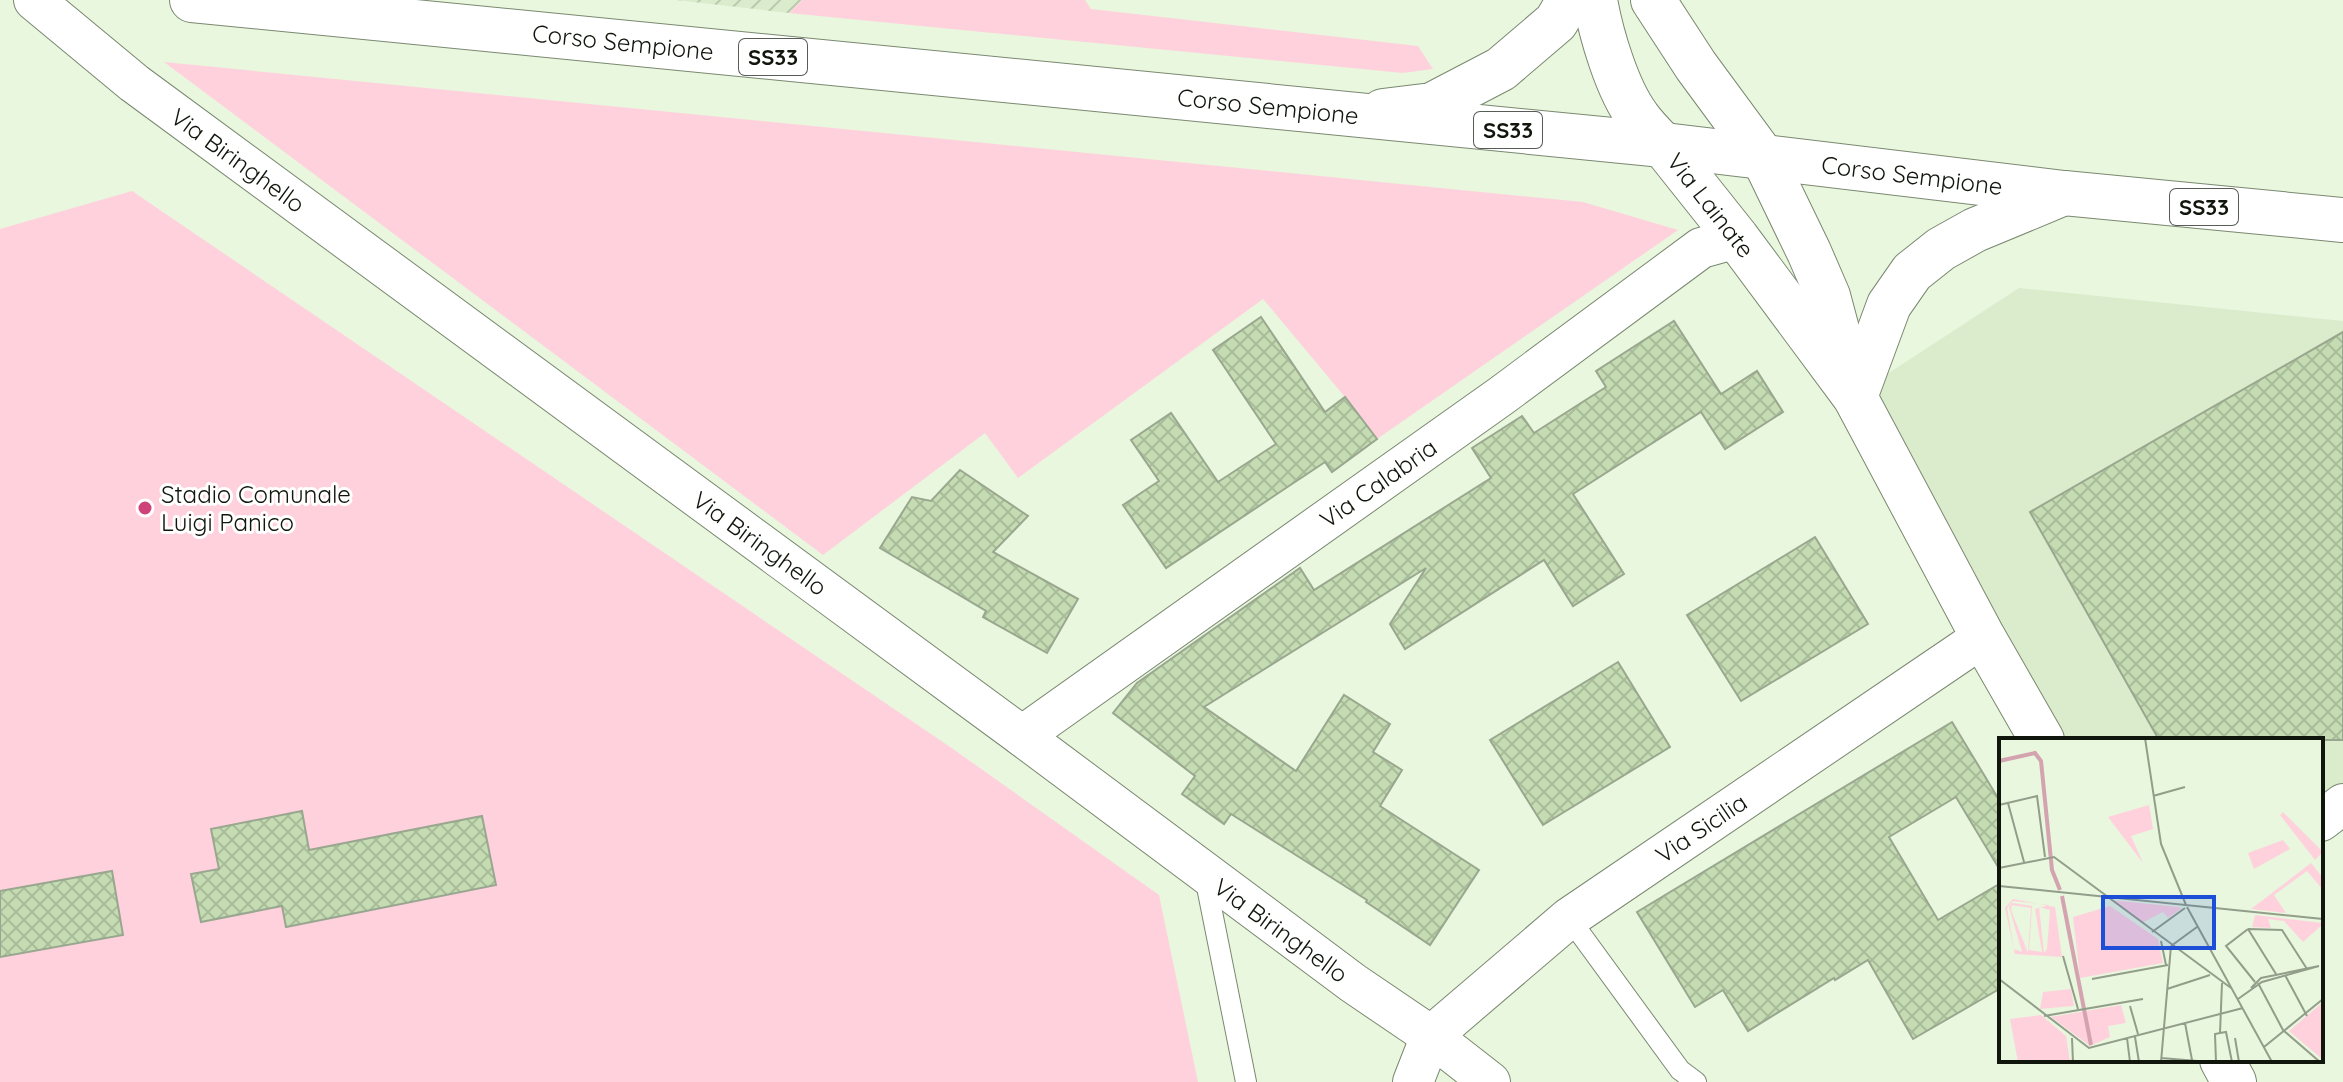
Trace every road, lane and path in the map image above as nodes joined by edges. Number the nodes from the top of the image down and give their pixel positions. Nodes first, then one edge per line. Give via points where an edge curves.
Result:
1 (34, 0) edge
2 (192, 0) edge
3 (1569, 0) edge
4 (1595, 0) edge
5 (1653, 0) edge
6 (1354, 115) junction
7 (1663, 145) junction
8 (1763, 157) junction
9 (2064, 193) junction
10 (2343, 220) edge
11 (1737, 238) junction
12 (1855, 397) junction
13 (1983, 637) junction
14 (1022, 736) junction
15 (2041, 738) edge
16 (2343, 804) edge
17 (2323, 819) edge
18 (1205, 873) junction
19 (1569, 918) junction
20 (1431, 1036) junction
21 (2223, 1062) edge
22 (1246, 1082) edge
23 (1413, 1082) edge
24 (1490, 1082) edge
25 (1696, 1082) edge
26 (2234, 1082) edge

1 - 14 street, Via Biringhello via 134,83
2 - 6 main road, Corso Sempione / SS33
3 - 6 main road via 1556,22 1534,42 1462,91 1432,105
4 - 7 main road, Via Lainate via 1614,69 1636,115
5 - 8 main road, Via Lainate
6 - 7 main road, Corso Sempione / SS33
7 - 8 main road, Corso Sempione / SS33
7 - 11 main road, Via Lainate
8 - 9 main road, Corso Sempione / SS33
8 - 12 main road, Via Lainate via 1828,296
9 - 10 main road, Corso Sempione / SS33
9 - 12 main road via 1975,230 1912,272 1889,305
11 - 12 main road, Via Lainate
11 - 14 street, Via Calabria via 1701,248
12 - 13 main road, Via Lainate
13 - 15 main road, Via Lainate
13 - 19 street, Via Sicilia
14 - 18 street, Via Biringhello
16 - 17 street
18 - 20 street, Via Biringhello
18 - 22 lane
19 - 20 street, Via Sicilia
19 - 25 lane via 1680,1070
20 - 23 street
20 - 24 street, Via Biringhello
21 - 26 main road

